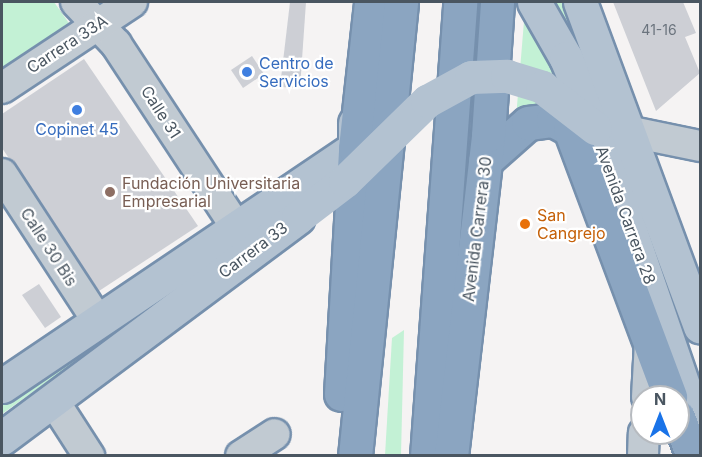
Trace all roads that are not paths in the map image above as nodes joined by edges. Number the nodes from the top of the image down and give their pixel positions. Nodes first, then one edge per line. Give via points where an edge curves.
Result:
1 (76, 2) edge
2 (132, 2) edge
3 (356, 2) edge
4 (371, 2) edge
5 (401, 2) edge
6 (460, 2) edge
7 (497, 2) edge
8 (534, 2) edge
9 (579, 2) edge
10 (97, 24) junction
11 (2, 88) edge
12 (595, 128) junction
13 (627, 131) junction
14 (700, 146) edge
15 (355, 148) junction
16 (485, 161) junction
17 (2, 174) edge
18 (237, 228) junction
19 (98, 321) junction
20 (700, 326) edge
21 (465, 334) junction
22 (650, 342) junction
23 (648, 385) edge
24 (666, 385) edge
25 (2, 386) edge
26 (60, 411) dead end
27 (275, 434) dead end
28 (700, 435) edge
29 (2, 438) edge
30 (89, 456) edge
31 (241, 456) edge
32 (337, 456) edge
33 (355, 456) edge
34 (427, 456) edge
35 (435, 456) edge
36 (451, 456) edge

1 - 10 street, Calle 31
2 - 10 street, Carrera 33A
3 - 15 main road
4 - 15 highway
5 - 33 highway
6 - 34 highway, Avenida Carrera 30
7 - 16 highway, Avenida Carrera 30
8 - 12 main road, Avenida Carrera 28 via 566,58
9 - 13 main road, Avenida Carrera 28
10 - 11 street, Carrera 33A
10 - 18 street, Calle 31 via 116,44
12 - 28 main road, Avenida Carrera 28
12 - 29 main road, Carrera 33, bridge via 542,87 507,76 471,76 427,102 345,181
13 - 14 street
13 - 20 main road, Avenida Carrera 28
15 - 18 main road, Carrera 33
15 - 32 highway
16 - 21 highway, Avenida Carrera 30
16 - 22 highway via 528,123 553,120 570,129
17 - 19 street, Calle 30 Bis
18 - 19 main road, Carrera 33
19 - 25 main road, Carrera 33
21 - 35 highway
21 - 36 highway, Avenida Carrera 30
22 - 23 street
22 - 24 highway
26 - 30 street
27 - 31 street

